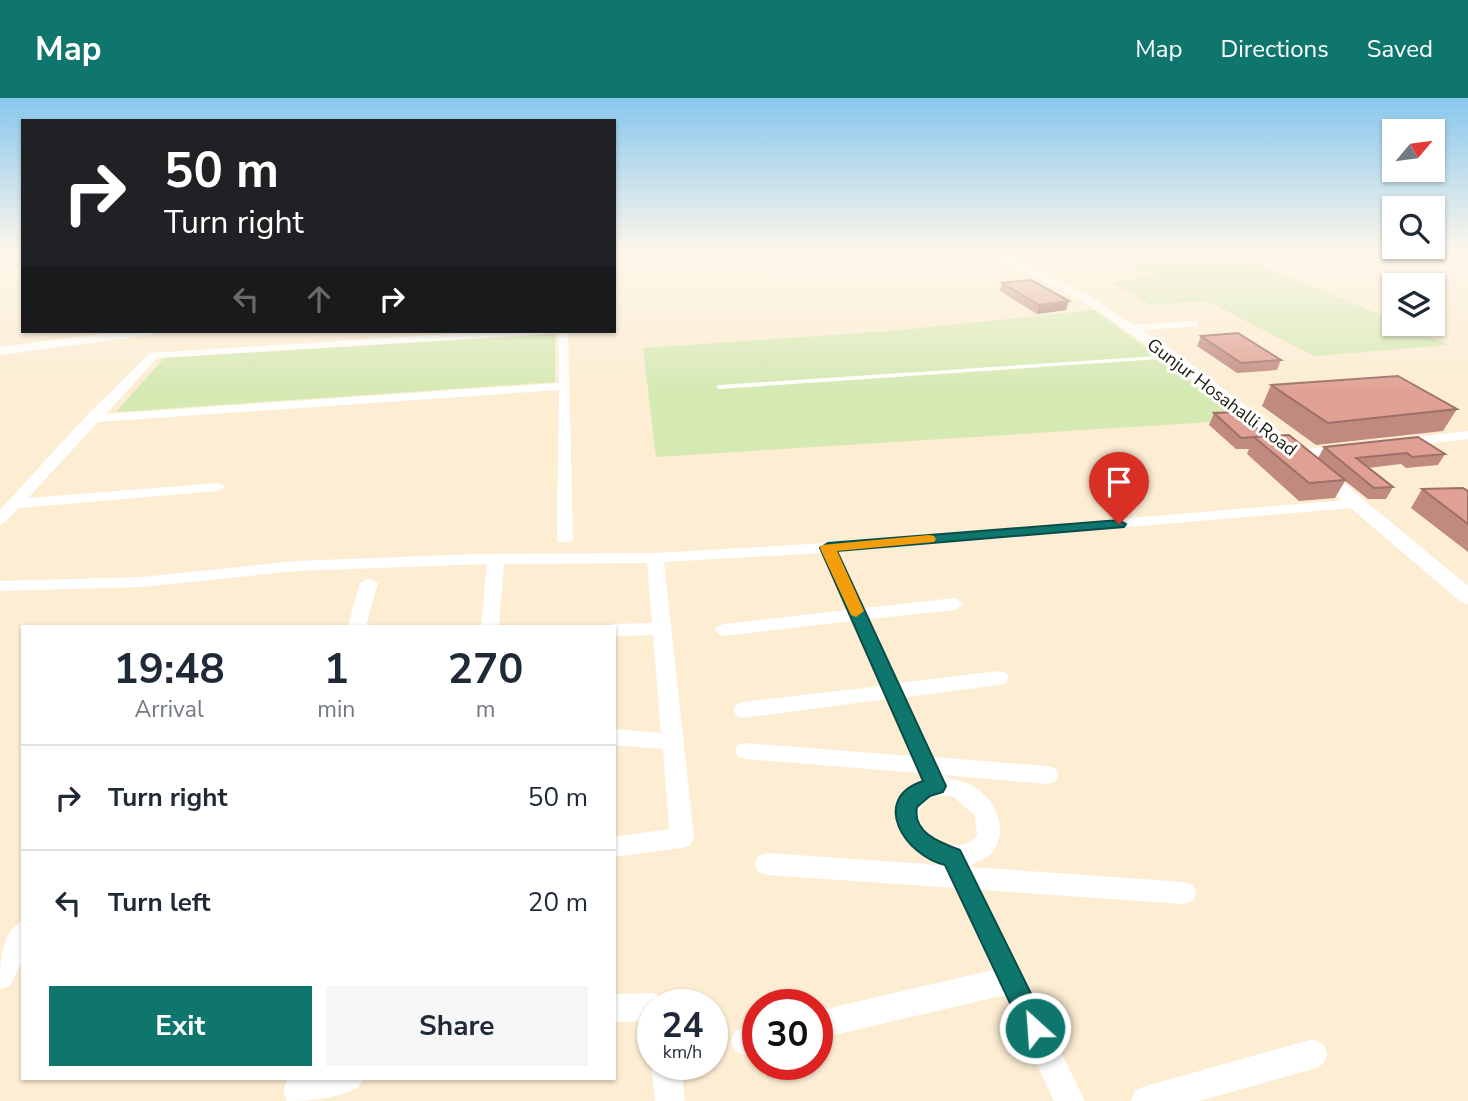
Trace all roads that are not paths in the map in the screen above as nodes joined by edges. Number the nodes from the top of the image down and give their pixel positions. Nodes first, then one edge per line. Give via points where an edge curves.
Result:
1 (1087, 299) edge
2 (1194, 324) dead end
3 (1131, 328) junction
4 (128, 333) edge
5 (463, 333) edge
6 (563, 333) edge
7 (0, 352) edge
8 (1173, 357) junction
9 (565, 386) junction
10 (719, 387) dead end
11 (91, 419) junction
12 (1468, 435) edge
13 (1390, 444) edge
14 (1364, 447) edge
15 (1298, 454) junction
16 (218, 487) dead end
17 (13, 504) junction
18 (1358, 504) junction
19 (0, 519) edge
20 (565, 539) dead end
21 (828, 548) junction
22 (655, 558) junction
23 (496, 559) junction
24 (369, 583) dead end
25 (0, 586) edge
26 (1468, 597) edge
27 (955, 604) dead end
28 (858, 615) junction
29 (357, 625) edge
30 (490, 625) edge
31 (662, 629) junction
32 (616, 630) edge
33 (724, 630) dead end
34 (999, 678) dead end
35 (892, 691) junction
36 (743, 710) dead end
37 (616, 737) edge
38 (673, 742) junction
39 (746, 751) dead end
40 (1048, 775) dead end
41 (931, 776) junction
42 (616, 847) edge
43 (767, 864) dead end
44 (957, 867) junction
45 (1184, 893) dead end
46 (21, 937) edge
47 (0, 976) edge
48 (1011, 980) junction
49 (637, 1007) edge
50 (616, 1008) edge
51 (833, 1020) edge
52 (1313, 1054) dead end
53 (340, 1080) edge
54 (668, 1080) edge
55 (298, 1091) dead end
56 (670, 1101) edge
57 (1070, 1101) edge
58 (1146, 1101) edge

1 - 3 street, Gunjur Hosahalli Road
2 - 3 street
3 - 8 street, Gunjur Hosahalli Road
4 - 7 street
5 - 11 street via 154,355
6 - 9 street
8 - 10 lane
8 - 15 street, Gunjur Hosahalli Road
9 - 11 street
9 - 20 street
11 - 17 street
12 - 13 street
14 - 15 street
15 - 18 street, Gunjur Hosahalli Road
16 - 17 street
17 - 19 street
18 - 21 street
18 - 26 street, Gunjur Hosahalli Road
21 - 22 street
21 - 28 street
22 - 23 street
22 - 31 street
23 - 25 street via 296,566 142,582
23 - 30 street
24 - 29 street
27 - 28 street
28 - 33 street
28 - 35 street
31 - 32 street
31 - 38 street
34 - 35 street
35 - 36 street
35 - 41 street
37 - 38 street
38 - 42 street via 682,838
39 - 41 street
40 - 41 street
41 - 44 street via 908,803 908,825 925,846
41 - 44 street via 975,799 989,821 986,843
43 - 44 street
44 - 45 street
44 - 48 street
46 - 47 street
48 - 51 street
48 - 57 street
49 - 50 street
52 - 58 street
53 - 55 street
54 - 56 street

